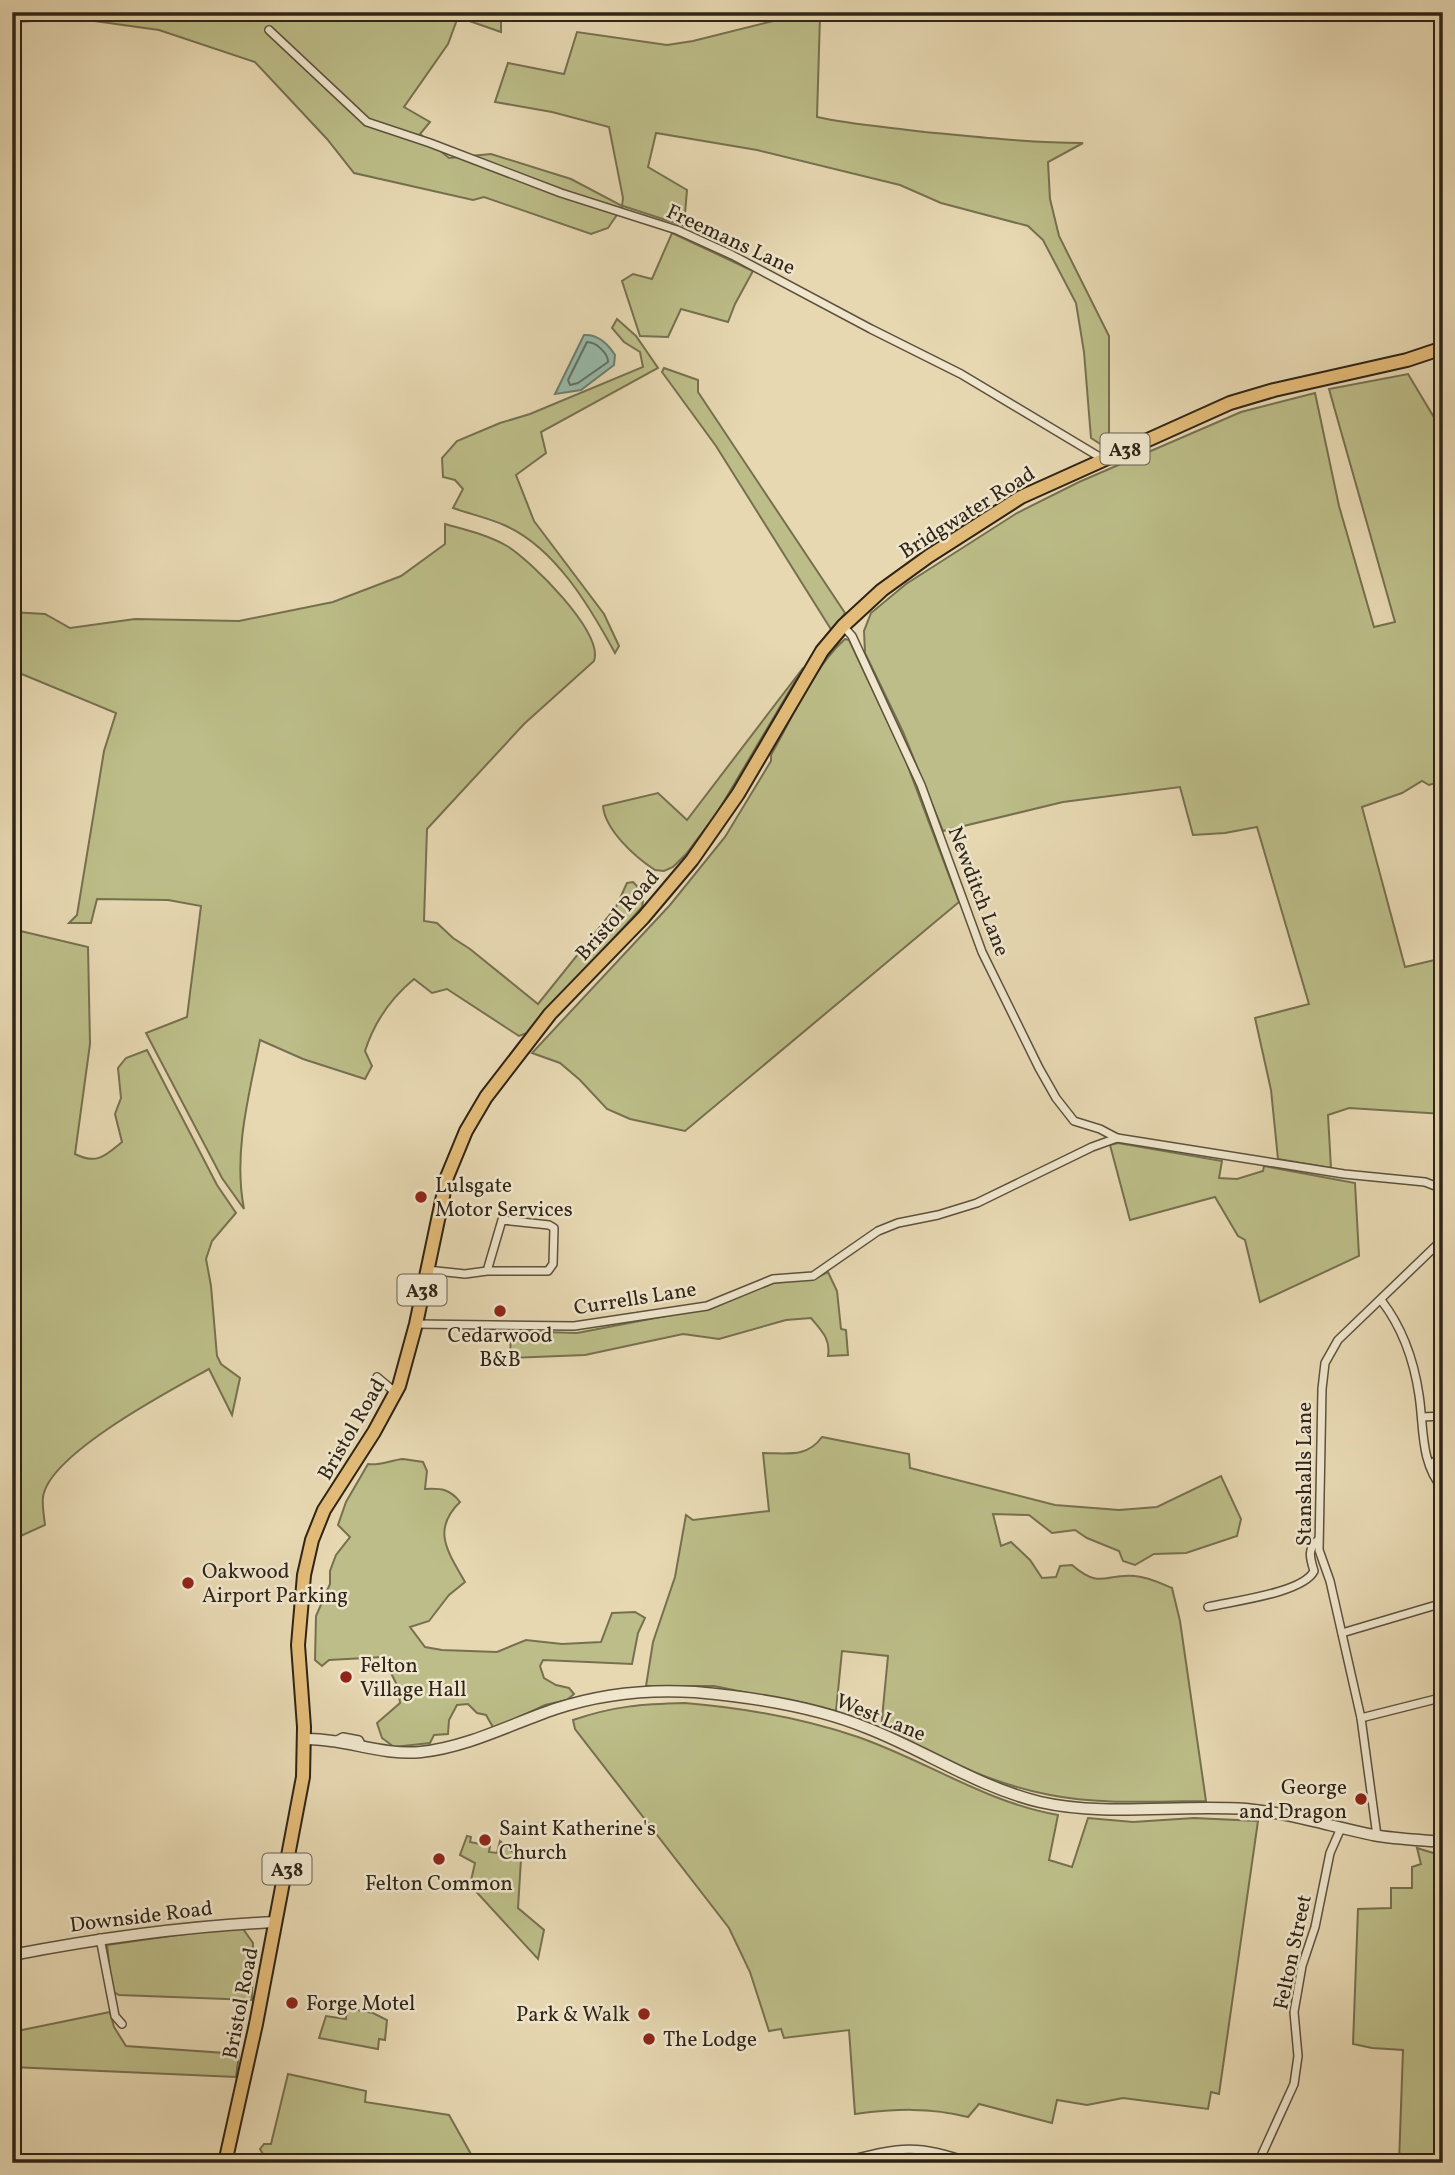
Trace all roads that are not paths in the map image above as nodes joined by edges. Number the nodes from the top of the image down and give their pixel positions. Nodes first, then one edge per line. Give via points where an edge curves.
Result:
1 (269, 30) dead end
2 (1443, 348) edge
3 (1103, 459) junction
4 (843, 626) junction
5 (1117, 1138) junction
6 (1443, 1189) edge
7 (1443, 1239) edge
8 (426, 1269) junction
9 (487, 1271) junction
10 (1381, 1300) junction
11 (416, 1324) junction
12 (377, 1377) dead end
13 (396, 1393) junction
14 (1443, 1416) edge
15 (1422, 1417) junction
16 (1443, 1457) edge
17 (1430, 1464) junction
18 (1443, 1489) edge
19 (1318, 1540) junction
20 (1443, 1603) edge
21 (1208, 1607) dead end
22 (1342, 1633) junction
23 (1440, 1698) dead end
24 (1360, 1717) junction
25 (305, 1740) junction
26 (1341, 1828) junction
27 (1377, 1836) junction
28 (1443, 1842) edge
29 (276, 1922) junction
30 (100, 1938) junction
31 (12, 1955) edge
32 (122, 2024) dead end
33 (225, 2163) edge
34 (837, 2163) edge
35 (971, 2163) edge
36 (1258, 2163) edge

1 - 3 street, Freemans Lane via 367,122 677,230 732,254 961,374
2 - 3 highway, Bridgwater Road / A38 via 1230,403
3 - 4 highway, Bridgwater Road / A38 via 1021,497 929,556
4 - 5 street, Newditch Lane via 852,636 910,762 982,952 1039,1068 1074,1121
4 - 8 highway, Bristol Road / A38 via 811,667 726,813 692,860 532,1035 477,1112 447,1177
5 - 6 street, Newditch Lane via 1344,1174 1425,1182
5 - 11 street, Currells Lane via 977,1203 878,1231 813,1276 773,1279 707,1306 574,1326
7 - 10 street, Stanshalls Lane
8 - 9 street via 465,1274
8 - 11 highway, Bristol Road / A38
9 - 9 street via 548,1270 553,1264 554,1228 502,1220
10 - 15 street via 1410,1357
10 - 19 street, Stanshalls Lane via 1338,1340 1325,1363
11 - 13 highway, Bristol Road / A38
12 - 13 street
13 - 25 highway, Bristol Road / A38 via 324,1510 312,1540 298,1645
14 - 15 street
15 - 17 street via 1423,1445
16 - 17 street
17 - 18 street
19 - 21 street via 1310,1554 1314,1570 1304,1582
19 - 22 street, Stanshalls Lane
20 - 22 street
22 - 24 street, Stanshalls Lane
23 - 24 street
24 - 27 street, Stanshalls Lane
25 - 26 street, West Lane via 395,1753 421,1752 601,1697 701,1693 838,1718 963,1774 1041,1802 1126,1809 1248,1810
25 - 29 highway, Bristol Road / A38 via 303,1777
26 - 27 street, West Lane
26 - 36 street, Felton Street via 1330,1853 1302,1966 1294,2012 1298,2056 1294,2084
27 - 28 street, West Lane
29 - 30 street, Downside Road
29 - 33 highway, Bristol Road / A38
30 - 31 street, Downside Road
30 - 32 street via 114,2016
34 - 35 street via 908,2148 934,2150

